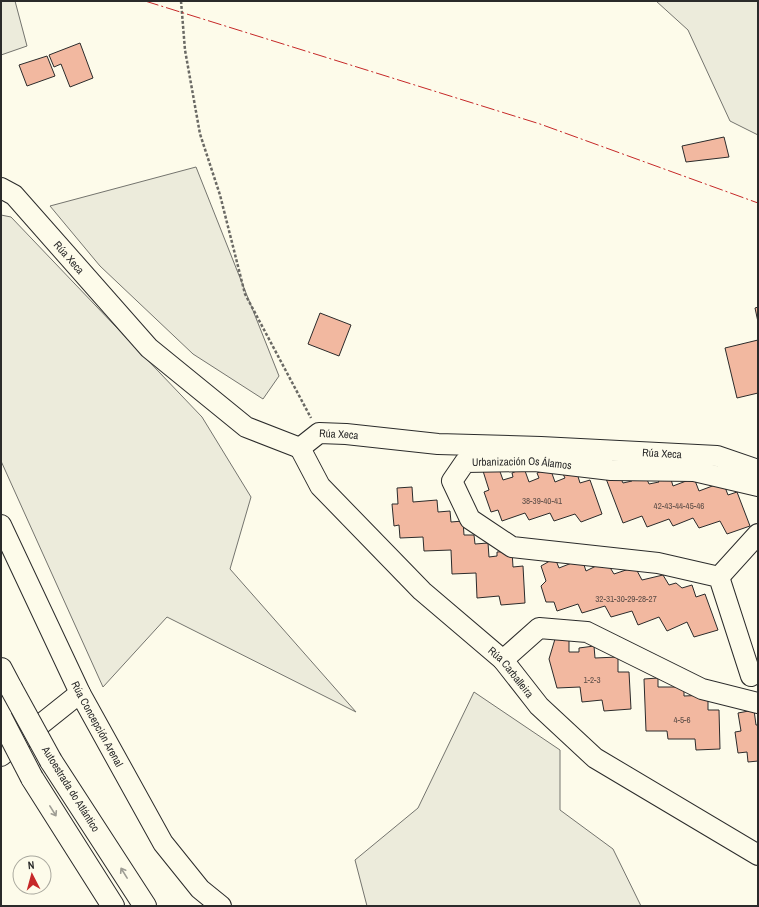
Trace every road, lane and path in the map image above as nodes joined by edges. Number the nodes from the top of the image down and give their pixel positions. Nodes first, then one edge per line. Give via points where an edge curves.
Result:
1 (181, 1) edge
2 (1, 188) edge
3 (319, 433) junction
4 (300, 448) junction
5 (758, 470) edge
6 (758, 486) edge
7 (1, 525) edge
8 (758, 534) edge
9 (719, 577) junction
10 (503, 660) junction
11 (755, 673) edge
12 (6, 678) edge
13 (80, 693) junction
14 (752, 701) edge
15 (1, 718) edge
16 (1, 756) edge
17 (758, 855) edge
18 (113, 906) edge
19 (145, 906) edge
20 (221, 906) edge

1 - 3 path via 185,50 200,134 220,195 246,294
2 - 4 street, Rúa Xeca via 14,195 149,348 246,428
3 - 4 street, Rúa Xeca
3 - 5 street, Rúa Xeca via 438,444 717,456
4 - 10 street, Rúa Carballeira via 320,486 422,590
6 - 9 street, Urbanización Os Álamos via 694,471 612,470 535,461 465,462 452,481 470,519 512,547 658,563
7 - 13 street, Rúa Concepción Arenal
8 - 9 street
9 - 11 street
10 - 14 street via 539,628 587,632 702,689
10 - 17 street, Rúa Carballeira via 539,706 595,758
11 - 14 street
19 -> 12 highway, Autoestrada do Atlántico, bridge via 52,761
13 - 16 street
13 - 20 street, Rúa Concepción Arenal via 163,843 200,889
15 -> 18 highway, bridge via 32,778

